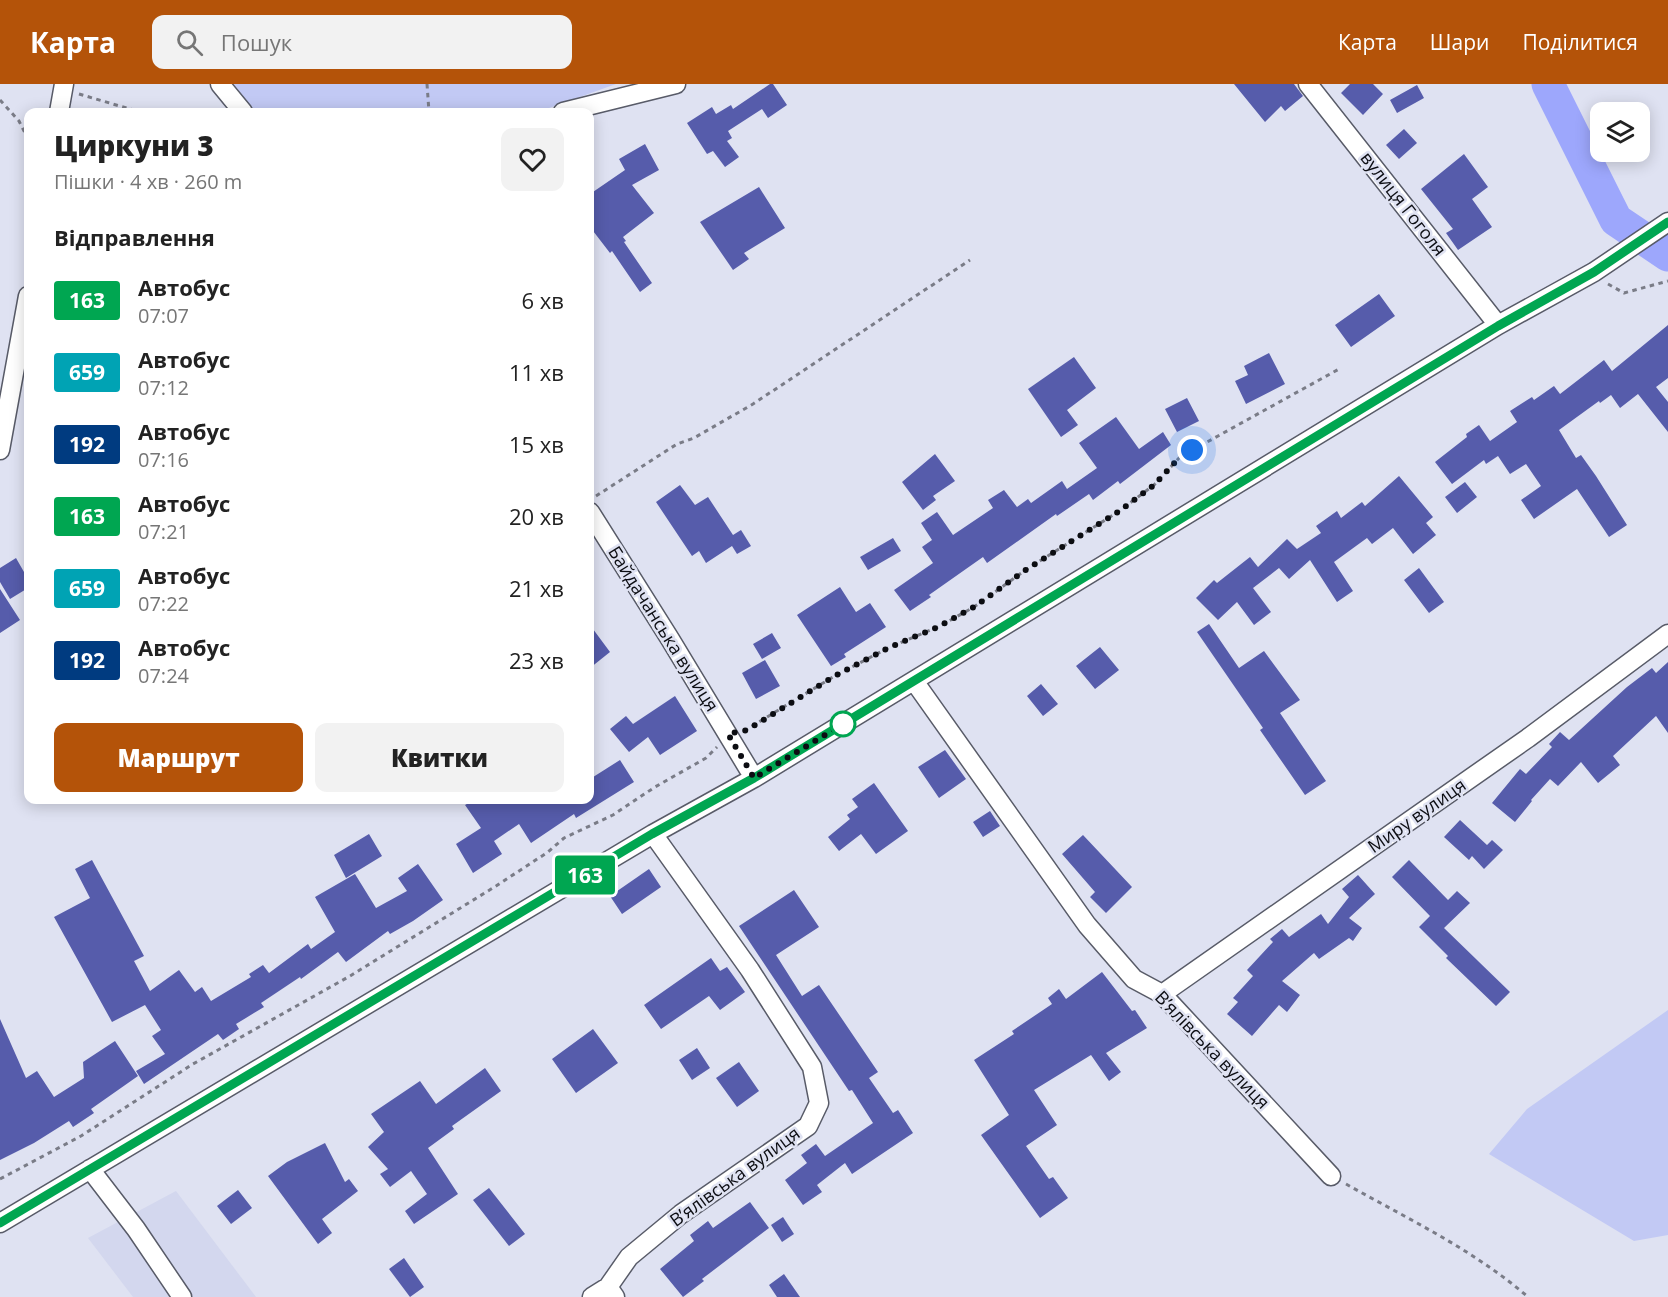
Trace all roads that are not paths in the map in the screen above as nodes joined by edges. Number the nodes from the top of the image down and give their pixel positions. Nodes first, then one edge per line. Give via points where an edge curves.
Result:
1 (220, 84) edge
2 (676, 84) edge
3 (1308, 84) edge
4 (64, 86) edge
5 (60, 108) edge
6 (240, 108) edge
7 (579, 108) edge
8 (1663, 225) edge
9 (24, 319) edge
10 (1498, 326) junction
11 (0, 450) edge
12 (594, 518) edge
13 (1668, 634) edge
14 (914, 681) junction
15 (754, 778) junction
16 (652, 834) junction
17 (1162, 994) junction
18 (90, 1170) junction
19 (1331, 1176) road end
20 (0, 1223) edge
21 (612, 1292) edge
22 (182, 1297) edge
23 (592, 1297) edge

1 - 6 street
2 - 7 street
3 - 10 street, вулиця Гоголя
4 - 5 street
8 - 10 street via 1594,272
9 - 11 street
10 - 14 street
12 - 15 street, Байдачанська вулиця
13 - 17 street, Миру вулиця via 1528,738
14 - 15 street
14 - 17 street, В’ялівська вулиця via 1087,925 1134,979
15 - 16 street
16 - 18 street
16 - 21 street, В’ялівська вулиця via 750,970 812,1066 819,1103 808,1126 681,1214 629,1257
17 - 19 street, В’ялівська вулиця
18 - 20 street
18 - 22 street
21 - 23 street

